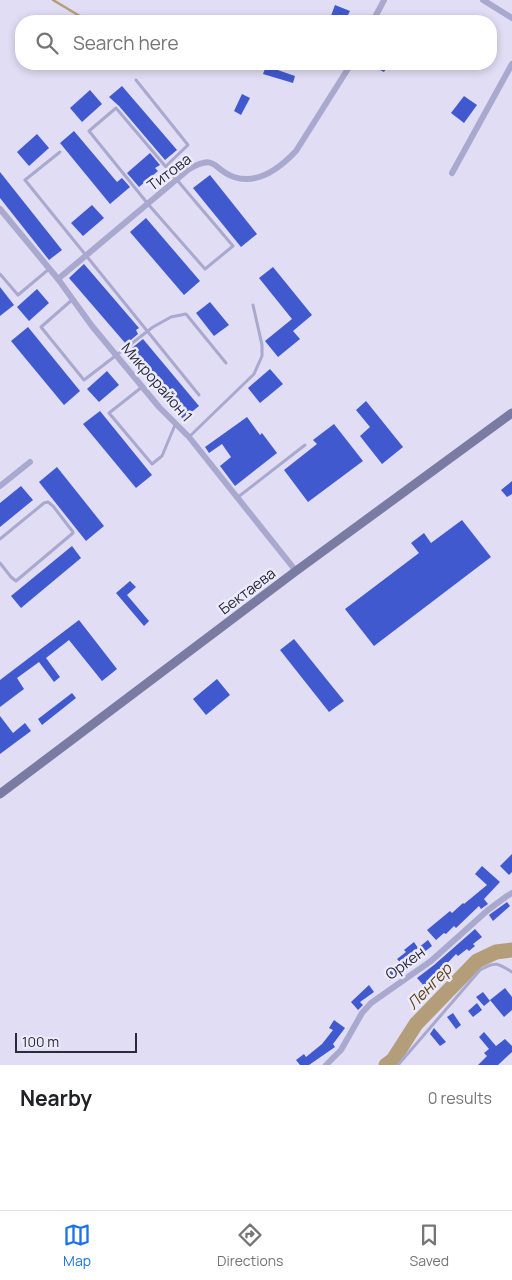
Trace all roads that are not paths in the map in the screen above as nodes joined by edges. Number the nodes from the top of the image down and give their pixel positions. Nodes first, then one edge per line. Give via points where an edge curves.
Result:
1 (384, 0) edge
2 (484, 0) edge
3 (376, 15) edge
4 (512, 18) edge
5 (512, 64) edge
6 (347, 70) edge
7 (136, 80) dead end
8 (60, 152) dead end
9 (166, 166) junction
10 (452, 173) dead end
11 (177, 179) junction
12 (148, 204) junction
13 (1, 213) edge
14 (86, 256) junction
15 (50, 268) junction
16 (0, 274) edge
17 (58, 279) junction
18 (73, 299) junction
19 (252, 305) dead end
20 (147, 332) junction
21 (116, 355) junction
22 (226, 363) dead end
23 (142, 386) junction
24 (199, 395) dead end
25 (512, 413) edge
26 (175, 425) junction
27 (189, 437) junction
28 (305, 445) dead end
29 (30, 462) dead end
30 (0, 486) edge
31 (238, 498) junction
32 (0, 539) edge
33 (0, 563) edge
34 (296, 571) junction
35 (0, 794) edge
36 (512, 893) edge
37 (512, 972) edge
38 (326, 1065) edge
39 (398, 1065) edge

1 - 3 street
2 - 4 street
5 - 10 street
6 - 11 street, Титова via 296,151 265,175 249,180 233,177 213,163 202,162
7 - 9 lane via 188,145
8 - 14 lane via 25,180
9 - 11 lane
9 - 12 lane via 116,108 90,131
11 - 12 street, Титова
11 - 12 lane via 233,246 205,270
12 - 14 street, Титова
13 - 15 street, Микрорайон 1
14 - 17 street, Титова
14 - 20 lane
15 - 16 lane via 18,295
15 - 17 street, Микрорайон 1
17 - 18 street, Микрорайон 1
18 - 21 street, Микрорайон 1
18 - 21 lane via 40,327 84,380
19 - 27 lane via 262,345 262,356 254,374
20 - 21 lane
20 - 22 lane via 171,316 186,314
20 - 24 lane
21 - 23 street, Микрорайон 1
23 - 26 street, Микрорайон 1
23 - 26 lane via 110,413 152,464 162,456
25 - 34 street, Бектаева
26 - 27 street, Микрорайон 1
27 - 31 street, Микрорайон 1
28 - 31 lane
29 - 30 street
31 - 34 street, Микрорайон 1
32 - 33 lane via 48,502 73,532 16,581
34 - 35 street, Бектаева
36 - 38 street, Оркен via 431,961 371,1003 341,1050
37 - 39 lane via 490,963 480,970

